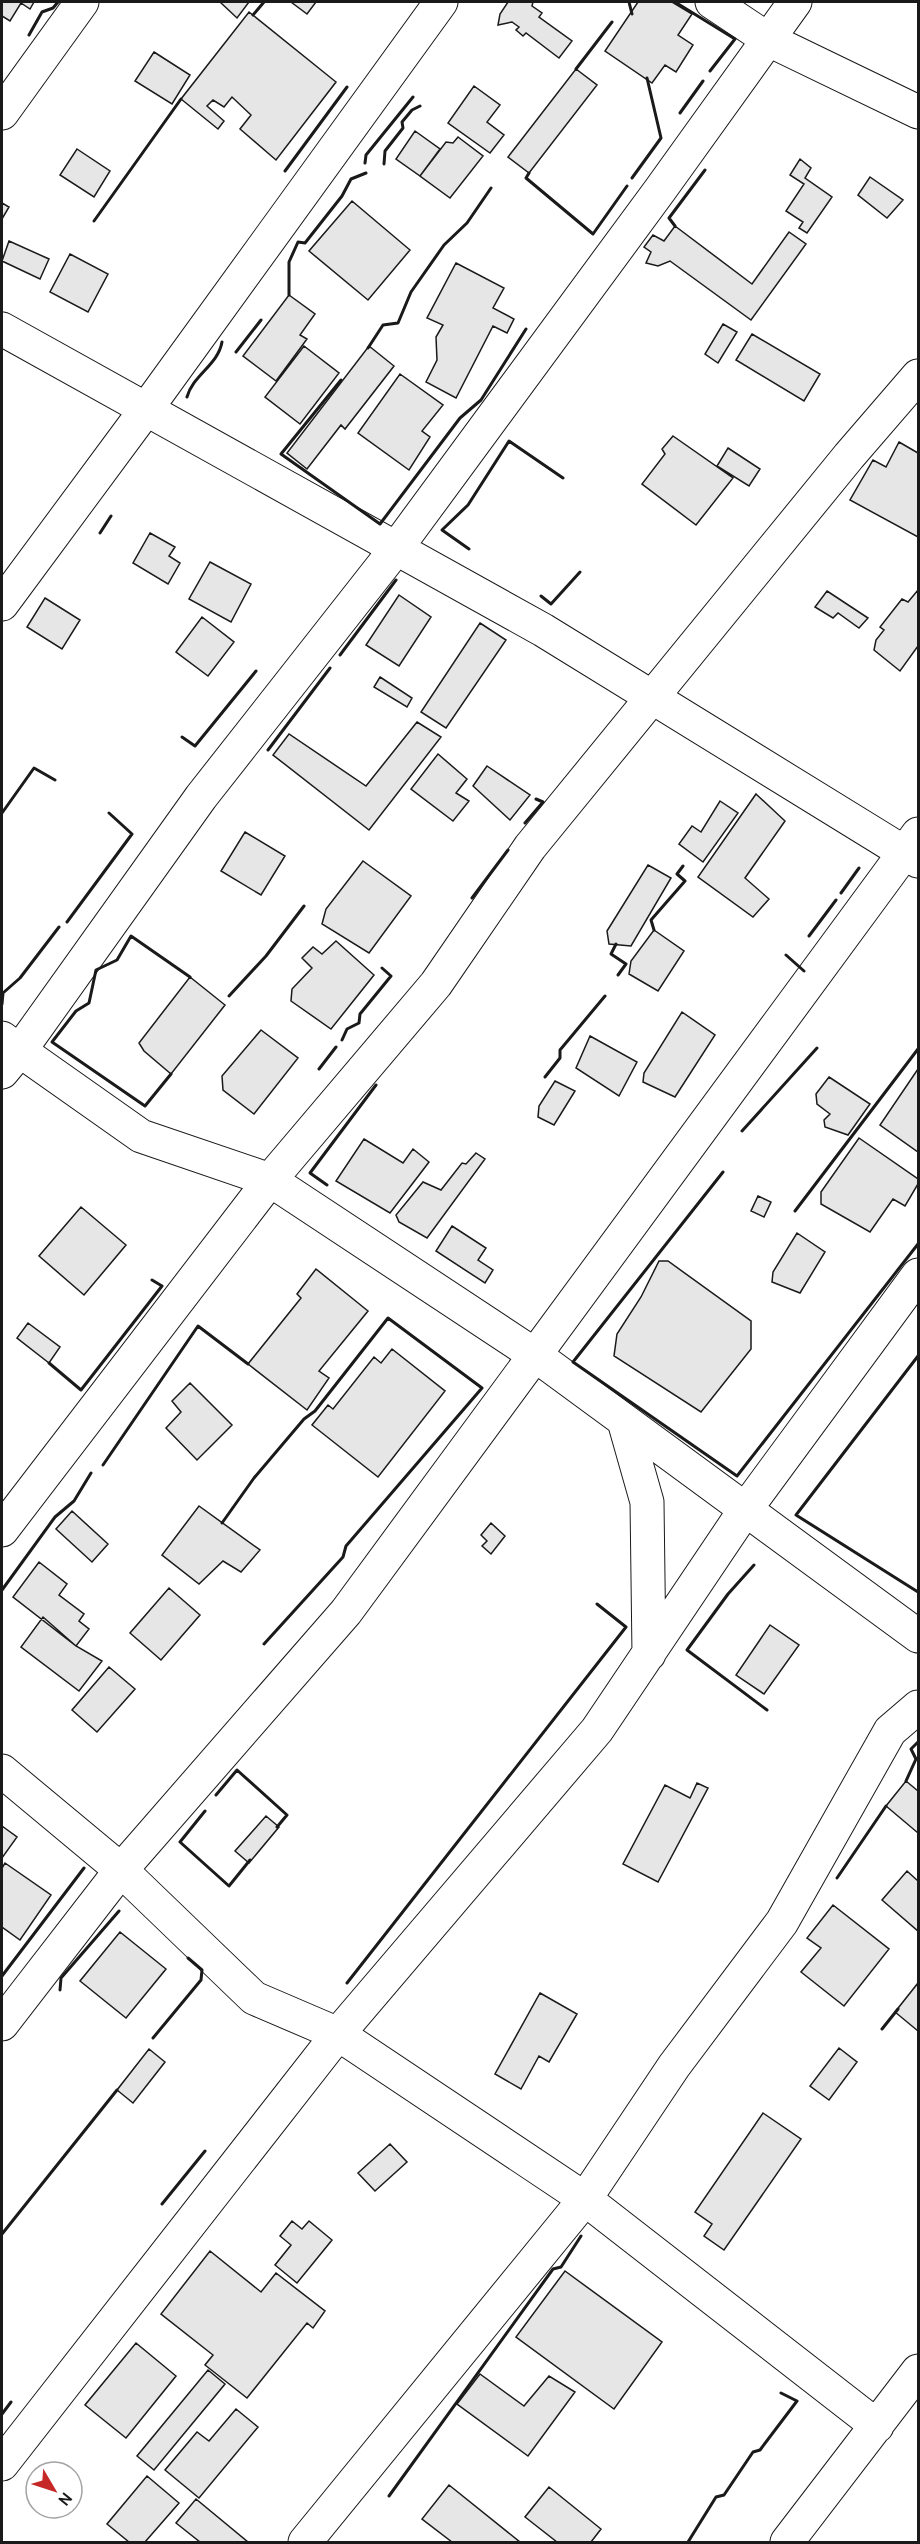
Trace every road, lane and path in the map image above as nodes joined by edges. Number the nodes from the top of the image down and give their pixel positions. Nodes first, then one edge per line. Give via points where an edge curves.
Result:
1 (81, 2) edge
2 (441, 2) edge
3 (712, 2) edge
4 (795, 2) edge
5 (769, 40) junction
6 (918, 112) edge
7 (2, 113) edge
8 (2, 329) edge
9 (918, 376) edge
10 (147, 408) junction
11 (395, 550) junction
12 (2, 604) edge
13 (652, 695) junction
14 (914, 849) edge
15 (8, 1053) edge
16 (270, 1180) junction
17 (918, 1275) edge
18 (535, 1355) junction
19 (624, 1421) junction
20 (745, 1510) junction
21 (2, 1530) edge
22 (918, 1636) edge
23 (649, 1654) junction
24 (918, 1707) edge
25 (2, 1771) edge
26 (121, 1870) junction
27 (2, 2024) edge
28 (338, 2034) junction
29 (585, 2199) junction
30 (918, 2371) edge
31 (877, 2426) junction
32 (2, 2464) edge
33 (305, 2542) edge
34 (787, 2542) edge

1 - 7 street
2 - 10 street
3 - 5 street
4 - 5 street
5 - 6 street
5 - 11 street
8 - 10 street
9 - 13 street
10 - 11 street
10 - 12 street
11 - 13 street via 543,630
11 - 15 street via 201,797
13 - 14 street
13 - 16 street via 530,848 436,984
14 - 18 street
15 - 16 street via 141,1136
16 - 18 street
16 - 21 street
17 - 20 street
18 - 19 street
18 - 26 street via 346,1612
19 - 20 street
19 - 23 street via 647,1502
20 - 22 street
20 - 23 street
23 - 28 street via 597,1730
24 - 29 street via 890,1731 782,1922 674,2066
25 - 26 street
26 - 27 street
26 - 28 street via 254,1998
28 - 29 street
28 - 32 street
29 - 31 street
29 - 33 street
30 - 31 street
31 - 34 street

